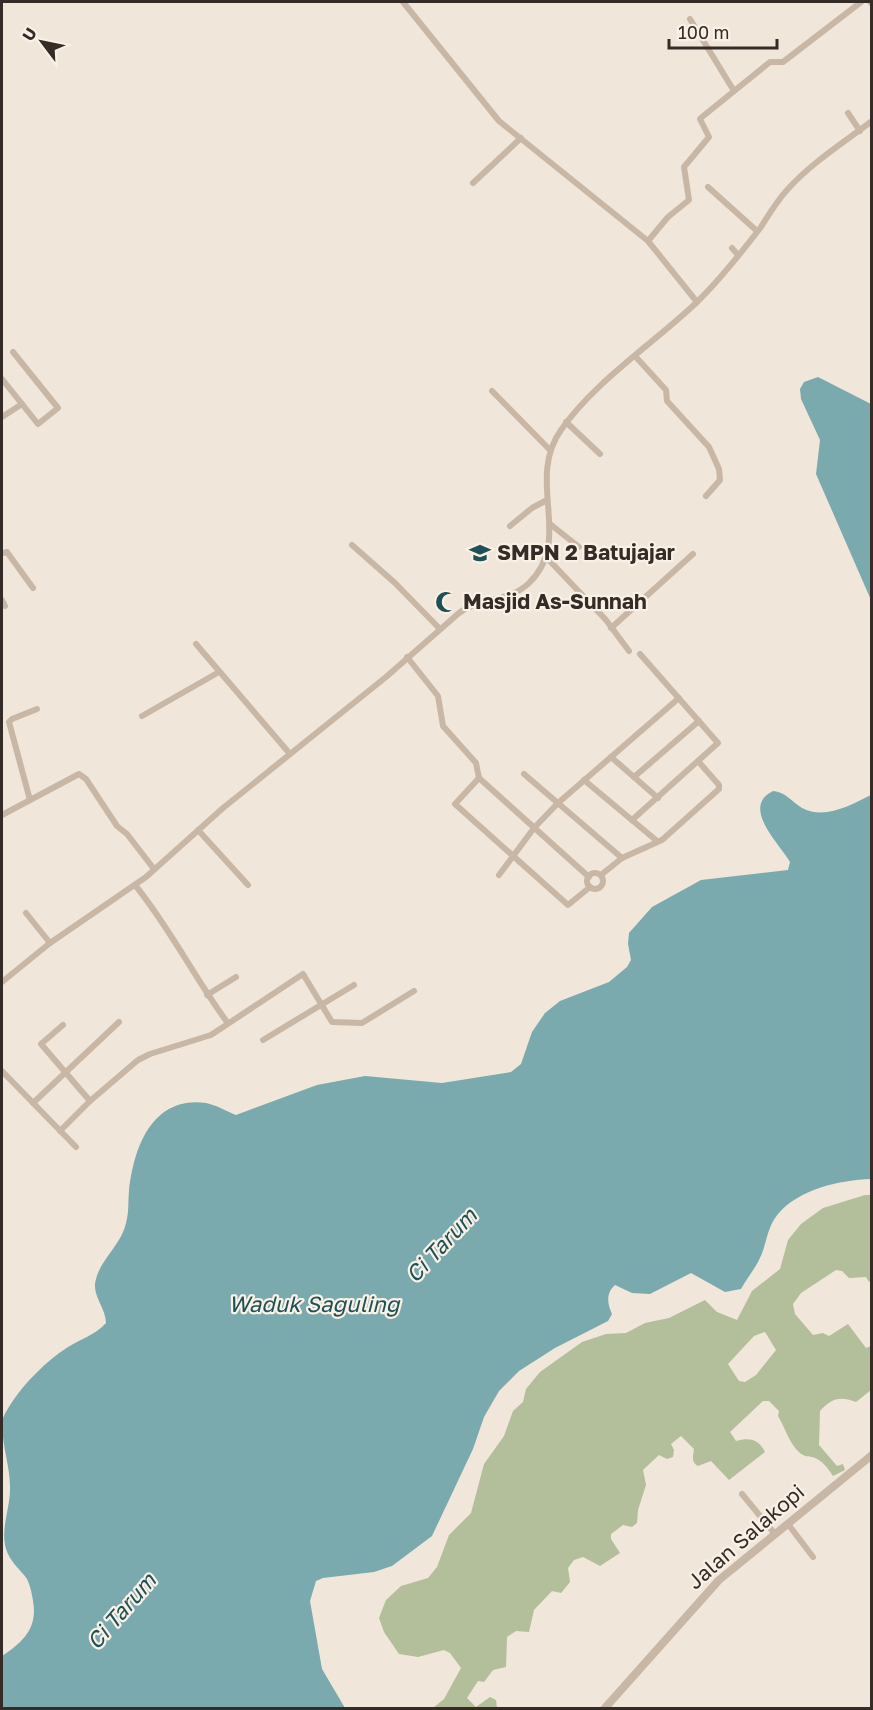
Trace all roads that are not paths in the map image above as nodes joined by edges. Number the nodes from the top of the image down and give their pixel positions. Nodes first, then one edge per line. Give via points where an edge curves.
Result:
1 (403, 2) edge
2 (861, 2) edge
3 (690, 19) dead end
4 (734, 91) junction
5 (848, 114) dead end
6 (872, 121) edge
7 (860, 130) junction
8 (521, 138) junction
9 (473, 183) dead end
10 (708, 187) dead end
11 (757, 231) junction
12 (648, 241) junction
13 (732, 248) dead end
14 (738, 255) junction
15 (697, 302) junction
16 (13, 352) dead end
17 (635, 356) junction
18 (2, 381) edge
19 (492, 391) dead end
20 (22, 404) junction
21 (2, 417) edge
22 (566, 422) junction
23 (549, 449) junction
24 (600, 454) dead end
25 (706, 496) dead end
26 (546, 501) junction
27 (550, 524) junction
28 (510, 526) dead end
29 (352, 545) dead end
30 (579, 547) dead end
31 (2, 553) edge
32 (693, 554) dead end
33 (546, 557) junction
34 (33, 588) dead end
35 (611, 628) junction
36 (440, 629) junction
37 (196, 644) dead end
38 (629, 651) dead end
39 (640, 654) dead end
40 (406, 657) junction
41 (219, 672) junction
42 (679, 698) junction
43 (37, 709) dead end
44 (142, 716) dead end
45 (699, 721) junction
46 (290, 754) junction
47 (611, 757) junction
48 (698, 761) junction
49 (524, 774) dead end
50 (634, 777) junction
51 (478, 778) junction
52 (584, 780) junction
53 (658, 798) junction
54 (30, 800) junction
55 (558, 803) junction
56 (2, 815) edge
57 (633, 820) junction
58 (534, 828) junction
59 (198, 831) junction
60 (657, 841) junction
61 (513, 856) junction
62 (622, 858) junction
63 (154, 869) junction
64 (499, 875) dead end
65 (601, 875) junction
66 (589, 877) junction
67 (135, 885) junction
68 (248, 885) dead end
69 (590, 887) junction
70 (26, 913) dead end
71 (50, 943) junction
72 (236, 977) dead end
73 (2, 982) edge
74 (354, 985) dead end
75 (414, 991) dead end
76 (207, 995) junction
77 (322, 1004) junction
78 (119, 1022) dead end
79 (227, 1022) junction
80 (63, 1025) dead end
81 (263, 1040) dead end
82 (2, 1071) edge
83 (65, 1072) junction
84 (90, 1101) junction
85 (33, 1103) junction
86 (60, 1131) junction
87 (76, 1147) dead end
88 (872, 1455) edge
89 (742, 1494) dead end
90 (788, 1524) junction
91 (775, 1534) junction
92 (813, 1557) dead end
93 (604, 1708) edge

1 - 8 street via 499,121
2 - 4 street via 788,59 770,62
3 - 4 street
4 - 12 street via 701,118 710,137 684,169 689,200
5 - 7 street
6 - 7 street
7 - 11 street via 788,189
8 - 9 street
8 - 12 street
10 - 11 street
11 - 14 street
12 - 15 street
13 - 14 street
14 - 15 street
15 - 17 street
16 - 20 street via 58,408 38,424
17 - 22 street
17 - 25 street via 666,390 666,401 709,447 720,480
18 - 20 street
19 - 23 street
20 - 21 street
22 - 23 street
22 - 24 street
23 - 26 street
26 - 27 street
26 - 28 street
27 - 30 street
27 - 33 street
29 - 36 street
31 - 34 street via 7,552
32 - 35 street
33 - 35 street
33 - 36 street via 519,592 466,608
35 - 38 street
36 - 40 street
37 - 41 street
39 - 42 street
40 - 46 street
40 - 51 street via 438,696 443,726 476,763
41 - 44 street
41 - 46 street
42 - 45 street
42 - 47 street
43 - 54 street via 9,722
45 - 48 street via 718,743
45 - 50 street
46 - 59 street
47 - 50 street
47 - 52 street
48 - 53 street
48 - 60 street via 719,789
49 - 55 street
50 - 53 street
51 - 58 street
51 - 61 street via 455,804
52 - 55 street
52 - 57 street
53 - 57 street
54 - 56 street
54 - 63 street via 76,774 82,775 117,826
55 - 58 street
55 - 62 street
57 - 60 street
58 - 61 street
58 - 66 street
59 - 63 street
59 - 68 street
60 - 62 street
61 - 64 street
61 - 69 street via 568,905
62 - 65 street
63 - 67 street
65 - 66 street
65 - 69 street via 602,885 598,889
66 - 69 street
67 - 71 street
67 - 76 street via 160,917
70 - 71 street
71 - 73 street
72 - 76 street
74 - 77 street
75 - 77 street via 362,1023 333,1022
76 - 79 street
77 - 79 street via 303,974
77 - 81 street
78 - 83 street
79 - 84 street via 211,1035 145,1056
80 - 83 street via 41,1044
82 - 85 street
83 - 84 street
83 - 85 street
84 - 86 street
85 - 86 street
86 - 87 street
88 - 90 street, Jalan Salakopi
89 - 91 street
90 - 91 street, Jalan Salakopi
90 - 92 street
91 - 93 street, Jalan Salakopi via 712,1587

